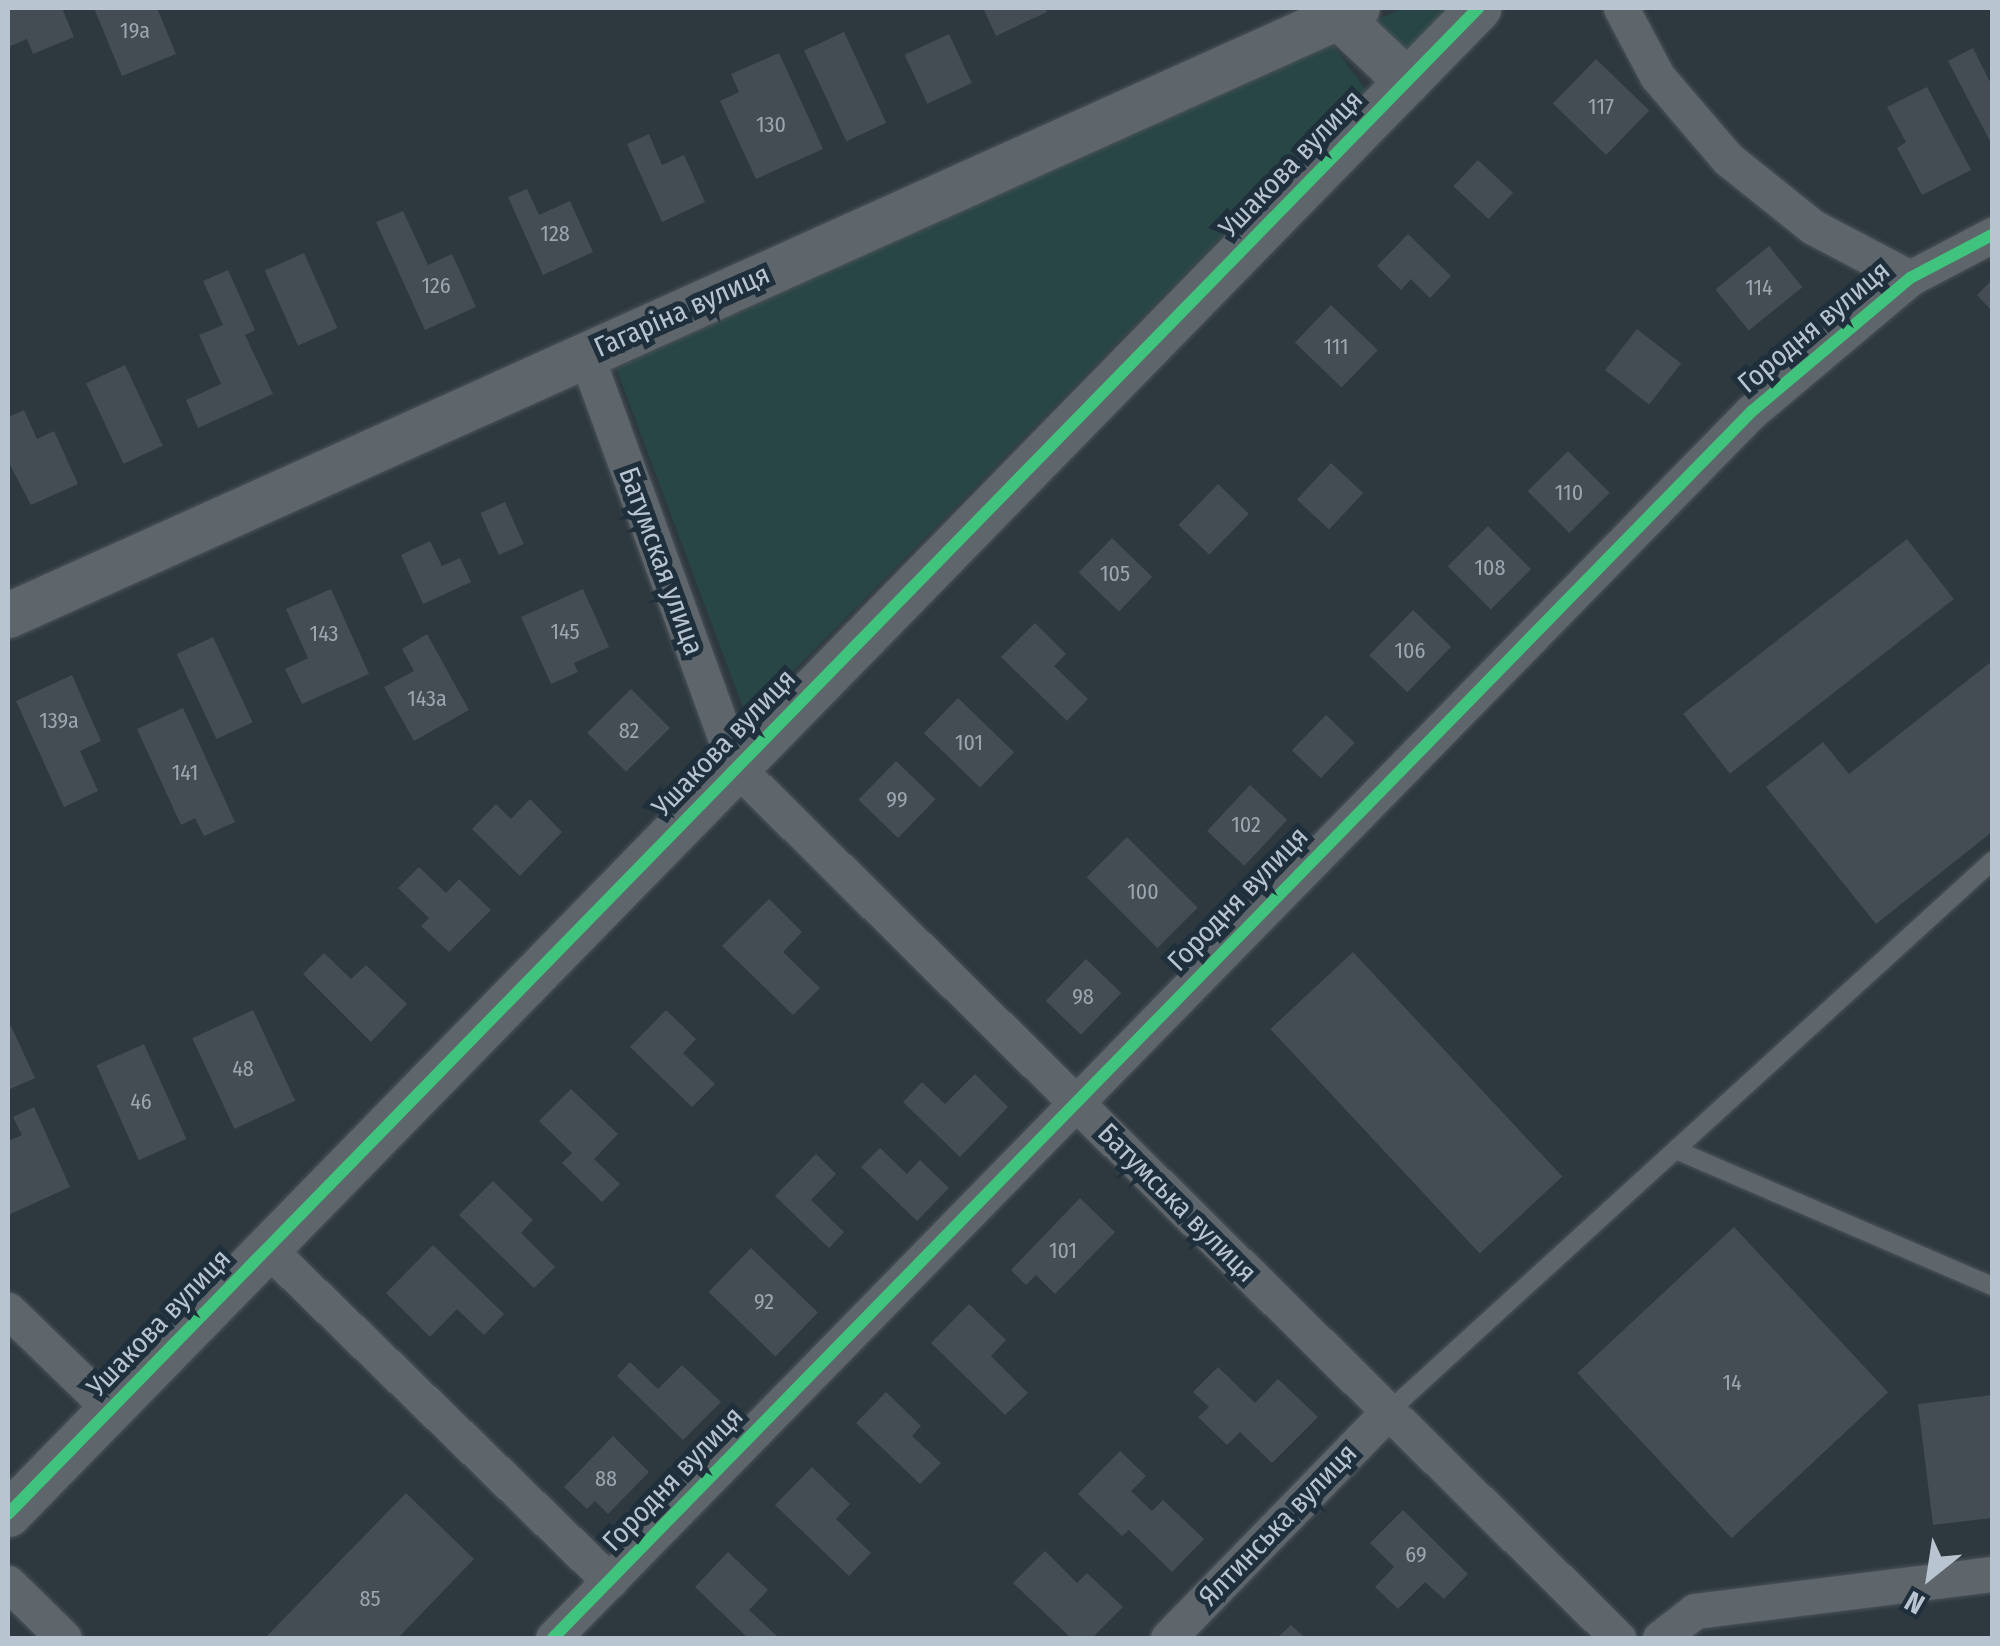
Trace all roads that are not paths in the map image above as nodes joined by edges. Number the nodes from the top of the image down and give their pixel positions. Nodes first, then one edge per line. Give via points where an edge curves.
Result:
1 (1478, 8) edge
2 (1621, 8) edge
3 (1348, 12) edge
4 (1407, 81) junction
5 (1992, 235) edge
6 (1910, 278) junction
7 (586, 355) junction
8 (8, 615) edge
9 (736, 767) junction
10 (1992, 861) edge
11 (1075, 1102) junction
12 (1676, 1150) junction
13 (266, 1248) junction
14 (1992, 1286) edge
15 (8, 1310) edge
16 (110, 1409) junction
17 (1388, 1412) junction
18 (8, 1514) edge
19 (1992, 1574) edge
20 (610, 1581) junction
21 (8, 1584) edge
22 (64, 1638) edge
23 (553, 1638) edge
24 (1168, 1638) edge
25 (1618, 1638) edge
26 (1660, 1638) edge

1 - 4 street, Ушакова вулиця
2 - 6 street via 1657,76 1728,159 1813,227
3 - 4 street
3 - 7 street, Гагаріна вулиця
4 - 9 street, Ушакова вулиця
5 - 6 street, Городня вулиця
6 - 11 street, Городня вулиця via 1751,412
7 - 8 street, Гагаріна вулиця
7 - 9 street, Батумская улица
9 - 11 street, Батумська вулиця
9 - 13 street, Ушакова вулиця
10 - 12 lane
11 - 17 street, Батумська вулиця
11 - 20 street, Городня вулиця
12 - 14 lane
12 - 17 lane
13 - 16 street, Ушакова вулиця
13 - 20 street
15 - 16 street
16 - 18 street, Ушакова вулиця
17 - 24 street, Ялтинська вулиця
17 - 25 street, Батумська вулиця
19 - 26 street via 1695,1611
20 - 23 street, Городня вулиця
21 - 22 street

